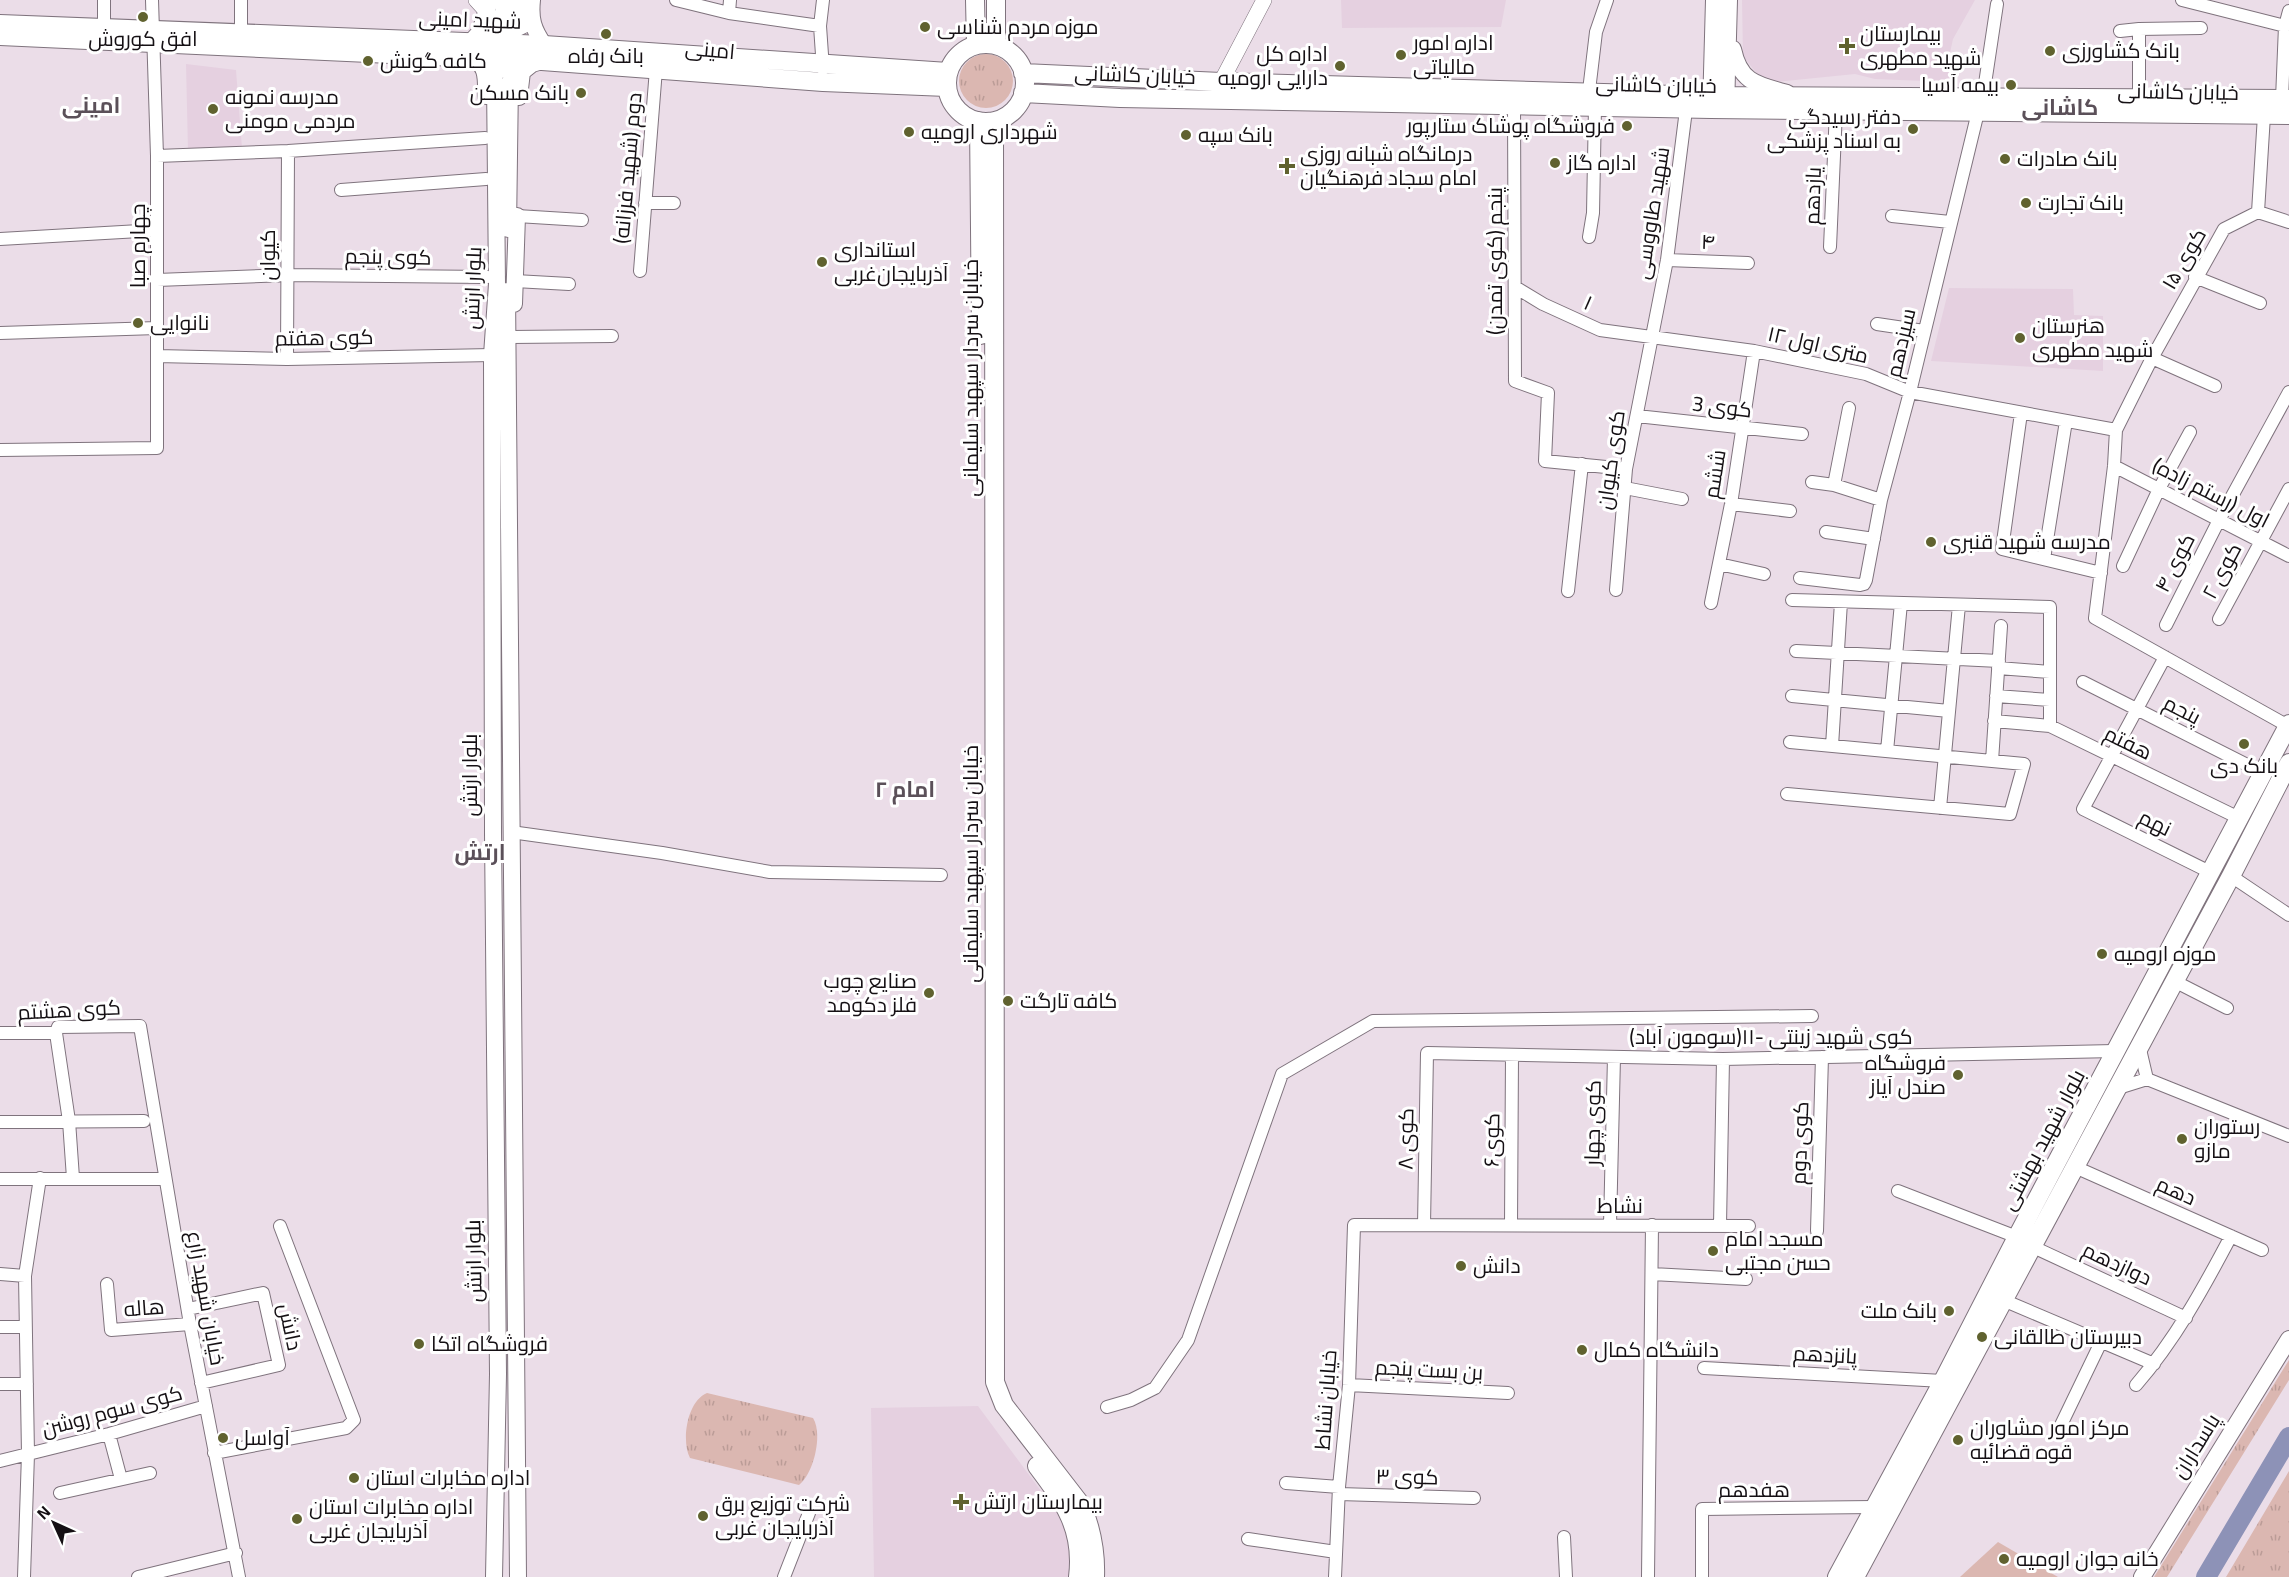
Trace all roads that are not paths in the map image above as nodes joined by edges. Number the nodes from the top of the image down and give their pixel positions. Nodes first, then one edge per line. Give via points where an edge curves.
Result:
1 (104, 0) edge
2 (152, 0) edge
3 (241, 0) edge
4 (520, 0) edge
5 (532, 0) edge
6 (676, 0) edge
7 (823, 0) edge
8 (975, 0) edge
9 (996, 0) edge
10 (1264, 0) edge
11 (1607, 0) edge
12 (1714, 0) edge
13 (1729, 0) edge
14 (2182, 0) edge
15 (699, 3) edge
16 (1997, 4) dead end
17 (2217, 4) edge
18 (730, 6) edge
19 (501, 9) edge
20 (2289, 11) edge
21 (0, 24) edge
22 (820, 26) junction
23 (2285, 26) junction
24 (2201, 28) dead end
25 (2139, 29) junction
26 (2120, 31) dead end
27 (104, 34) junction
28 (1730, 34) junction
29 (0, 36) edge
30 (153, 37) junction
31 (233, 38) junction
32 (976, 45) junction
33 (996, 45) junction
34 (469, 50) junction
35 (543, 53) junction
36 (824, 63) junction
37 (656, 69) junction
38 (1023, 73) junction
39 (503, 80) junction
40 (948, 80) junction
41 (823, 82) junction
42 (1219, 91) junction
43 (1023, 93) junction
44 (1797, 96) junction
45 (2139, 98) junction
46 (1591, 102) junction
47 (1687, 102) junction
48 (1718, 102) junction
49 (1514, 105) junction
50 (1980, 105) junction
51 (2287, 105) edge
52 (1836, 110) junction
53 (2264, 115) junction
54 (986, 121) junction
55 (485, 138) junction
56 (288, 151) junction
57 (157, 156) junction
58 (486, 179) junction
59 (341, 190) dead end
60 (645, 203) junction
61 (674, 203) dead end
62 (2258, 212) junction
63 (517, 216) junction
64 (1892, 216) dead end
65 (582, 220) dead end
66 (1950, 222) junction
67 (2289, 222) edge
68 (157, 230) junction
69 (1589, 237) dead end
70 (0, 239) edge
71 (1830, 247) dead end
72 (1667, 260) junction
73 (1748, 263) dead end
74 (640, 271) dead end
75 (287, 275) junction
76 (488, 277) junction
77 (2195, 277) junction
78 (157, 280) junction
79 (515, 281) junction
80 (570, 284) dead end
81 (1515, 287) junction
82 (2260, 303) dead end
83 (1877, 324) dead end
84 (157, 328) junction
85 (1923, 332) junction
86 (0, 333) edge
87 (612, 336) dead end
88 (1651, 336) junction
89 (511, 337) junction
90 (1754, 351) junction
91 (500, 355) junction
92 (157, 356) junction
93 (2152, 358) junction
94 (287, 359) junction
95 (2215, 386) dead end
96 (1910, 392) junction
97 (2289, 392) edge
98 (1848, 408) dead end
99 (2021, 412) junction
100 (1637, 416) junction
101 (2066, 421) junction
102 (1742, 429) junction
103 (2116, 430) junction
104 (2190, 432) dead end
105 (1802, 435) dead end
106 (0, 450) edge
107 (1582, 464) junction
108 (2114, 466) junction
109 (1626, 469) junction
110 (1812, 482) dead end
111 (1834, 485) junction
112 (1625, 488) junction
113 (2159, 489) junction
114 (2289, 489) edge
115 (1682, 499) dead end
116 (1881, 500) junction
117 (1731, 504) junction
118 (1790, 511) dead end
119 (2219, 520) junction
120 (1826, 532) dead end
121 (1874, 539) junction
122 (2260, 541) junction
123 (2289, 556) edge
124 (2044, 559) junction
125 (1719, 564) junction
126 (2123, 566) dead end
127 (2101, 573) junction
128 (1764, 574) dead end
129 (1800, 578) dead end
130 (1616, 590) dead end
131 (1568, 591) dead end
132 (1792, 600) dead end
133 (1840, 602) junction
134 (1711, 603) dead end
135 (1901, 603) junction
136 (1959, 605) junction
137 (2219, 619) dead end
138 (2166, 625) dead end
139 (2001, 626) dead end
140 (1796, 651) dead end
141 (1838, 653) junction
142 (1896, 656) junction
143 (2165, 657) junction
144 (1954, 659) junction
145 (1998, 664) junction
146 (2050, 672) junction
147 (2083, 682) dead end
148 (1792, 696) dead end
149 (1996, 696) junction
150 (1835, 700) junction
151 (2050, 700) junction
152 (1891, 706) junction
153 (2137, 709) junction
154 (1949, 711) junction
155 (1994, 721) junction
156 (2288, 725) edge
157 (2050, 726) junction
158 (1790, 742) dead end
159 (1832, 746) junction
160 (1887, 751) junction
161 (2111, 756) junction
162 (1945, 757) junction
163 (1992, 761) junction
164 (2289, 763) edge
165 (2263, 773) junction
166 (1787, 794) dead end
167 (1940, 807) junction
168 (2239, 818) junction
169 (511, 832) junction
170 (493, 833) junction
171 (2210, 872) junction
172 (941, 875) dead end
173 (2230, 876) junction
174 (2289, 915) edge
175 (2174, 981) junction
176 (2227, 1008) dead end
177 (1812, 1016) dead end
178 (140, 1026) joint
179 (0, 1033) edge
180 (56, 1033) junction
181 (2139, 1044) junction
182 (2115, 1051) junction
183 (1427, 1053) joint
184 (1512, 1055) junction
185 (1614, 1057) junction
186 (1822, 1057) junction
187 (1723, 1059) junction
188 (2147, 1079) junction
189 (2115, 1089) junction
190 (69, 1121) junction
191 (144, 1121) dead end
192 (0, 1122) edge
193 (2289, 1136) edge
194 (2075, 1167) junction
195 (73, 1178) junction
196 (0, 1179) edge
197 (40, 1179) junction
198 (164, 1179) junction
199 (1898, 1191) dead end
200 (1354, 1225) joint
201 (1424, 1225) junction
202 (1510, 1225) junction
203 (1610, 1225) junction
204 (1652, 1225) junction
205 (1720, 1225) junction
206 (280, 1226) dead end
207 (1749, 1226) dead end
208 (1816, 1231) dead end
209 (2231, 1236) junction
210 (2024, 1241) junction
211 (2262, 1250) dead end
212 (0, 1274) edge
213 (1652, 1274) junction
214 (25, 1276) junction
215 (1746, 1279) dead end
216 (108, 1284) dead end
217 (2003, 1300) junction
218 (188, 1309) junction
219 (2186, 1318) junction
220 (190, 1324) junction
221 (0, 1327) edge
222 (25, 1327) junction
223 (2289, 1340) edge
224 (2101, 1341) junction
225 (1963, 1359) junction
226 (2154, 1364) junction
227 (1704, 1368) dead end
228 (498, 1374) junction
229 (517, 1374) junction
230 (1943, 1381) junction
231 (201, 1383) junction
232 (0, 1384) edge
233 (27, 1384) junction
234 (1349, 1385) junction
235 (2136, 1385) dead end
236 (1508, 1393) dead end
237 (206, 1406) junction
238 (1107, 1407) dead end
239 (2061, 1425) dead end
240 (109, 1434) junction
241 (214, 1453) junction
242 (28, 1454) junction
243 (0, 1461) edge
244 (150, 1473) dead end
245 (121, 1479) junction
246 (496, 1479) junction
247 (516, 1480) junction
248 (1286, 1483) dead end
249 (1339, 1491) junction
250 (60, 1493) dead end
251 (1474, 1498) dead end
252 (1874, 1507) junction
253 (809, 1513) dead end
254 (1564, 1537) dead end
255 (1248, 1539) dead end
256 (1336, 1552) junction
257 (236, 1554) junction
258 (24, 1577) edge
259 (138, 1577) edge
260 (239, 1577) edge
261 (494, 1577) edge
262 (518, 1577) edge
263 (784, 1577) edge
264 (1078, 1577) edge
265 (1095, 1577) edge
266 (1335, 1577) edge
267 (1566, 1577) edge
268 (1648, 1577) edge
269 (1702, 1577) edge
270 (1837, 1577) edge
271 (1855, 1577) edge
272 (2142, 1577) edge

1 - 27 street
2 - 30 street
3 - 31 street
4 - 19 main road
5 - 19 main road
6 - 15 street
7 - 22 street
8 - 32 main road
9 - 33 main road
10 - 42 street
11 - 46 street via 1596,33
12 - 48 main road
13 - 28 main road
14 - 17 street
15 - 18 street
16 - 50 street, سیزدهم
17 - 23 street
18 - 22 street
19 - 34 main road
19 - 35 main road via 534,31
20 - 23 street
21 - 27 main road, شهید امینی
22 - 36 street
23 - 51 street
24 - 25 street
25 - 26 street
25 - 45 street
27 - 29 main road, شهید امینی
27 - 30 main road, شهید امینی
28 - 44 main road via 1737,66 1746,76 1759,86
28 - 48 main road
30 - 31 main road, شهید امینی
30 - 57 street, چهارم صبا
31 - 34 main road, شهید امینی
32 - 33 main road
32 - 40 main road via 958,55
33 - 38 main road via 1013,56
34 - 35 main road, امینی
34 - 39 main road
35 - 36 main road, امینی
35 - 37 main road, امینی
35 - 39 main road via 522,72
36 - 40 main road, امینی
36 - 41 street
37 - 41 main road, امینی
37 - 60 street, دوم (شهید فرزانه)
38 - 42 main road
38 - 43 main road
39 - 55 main road
39 - 63 main road
39 - 91 main road, بلوار ارتش via 497,284
40 - 41 main road, امینی
40 - 54 main road via 949,96 959,111
42 - 43 main road, خیابان کاشانی
42 - 46 main road
42 - 49 main road, خیابان کاشانی
43 - 54 main road via 1015,108 1002,118
44 - 48 main road, خیابان کاشانی
44 - 50 main road, خیابان کاشانی
45 - 50 main road, خیابان کاشانی
45 - 51 main road, خیابان کاشانی
46 - 47 main road, خیابان کاشانی
46 - 49 main road, خیابان کاشانی
46 - 69 street via 1593,213
47 - 48 main road, خیابان کاشانی
47 - 72 street, شهید طاووسی
48 - 52 main road, خیابان کاشانی
49 - 81 street, پنجم (کوی تمدن)
50 - 52 main road, خیابان کاشانی
50 - 53 main road, خیابان کاشانی
50 - 66 street, سیزدهم
51 - 53 main road, خیابان کاشانی
52 - 71 street, یازدهم
53 - 62 street
54 - 264 main road, خیابان سردار سپهبد سلیمانی via 985,1383 996,1409 1072,1518 1078,1540
54 - 265 main road, خیابان سردار سپهبد سلیمانی via 995,1382 1004,1405 1082,1506 1096,1550
55 - 56 street
55 - 58 main road
56 - 57 street
56 - 75 street, کیوان
57 - 68 street, چهارم صبا
58 - 59 street
58 - 76 main road
60 - 61 street
60 - 74 street, دوم (شهید فرزانه)
62 - 67 street
62 - 77 street, کوی ۱۵ via 2224,229
63 - 65 street
63 - 79 main road
64 - 66 street
66 - 85 street, سیزدهم
68 - 70 street
68 - 78 street, چهارم صبا
72 - 73 street, ۴
72 - 88 street, شهید طاووسی
75 - 76 street, کوی پنجم
75 - 78 street, کوی پنجم
75 - 94 street, کیوان
76 - 91 main road
77 - 82 street
77 - 93 street, کوی ۱۵
78 - 84 street, چهارم صبا
79 - 80 street
79 - 89 main road
81 - 88 street, ۱ via 1600,330
81 - 107 street, پنجم (کوی تمدن) via 1515,381 1548,393 1545,461
83 - 85 street
84 - 86 street
84 - 92 street, چهارم صبا
85 - 96 street, سیزدهم
87 - 89 street
88 - 90 street, ۱۲ متری اول
88 - 100 street, کوی کیوان
89 - 91 main road
90 - 96 street, ۱۲ متری اول via 1866,374
90 - 102 street, ششم
91 - 94 street, کوی هفتم
91 - 169 main road, بلوار ارتش
91 - 170 main road, بلوار ارتش
92 - 94 street, کوی هفتم
92 - 106 street, چهارم صبا via 157,448
93 - 95 street
93 - 103 street, کوی ۱۵
96 - 99 street, ۱۲ متری اول
96 - 116 street, سیزدهم
97 - 119 street, کوی ۴
98 - 111 street
99 - 101 street, ۱۲ متری اول
99 - 124 street via 2002,549
100 - 102 street, کوی 3
100 - 109 street, کوی کیوان
101 - 103 street, ۱۲ متری اول
101 - 124 street
102 - 105 street, کوی 3
102 - 117 street, ششم
103 - 108 street
104 - 113 street
107 - 109 street
107 - 131 street
108 - 113 street, اول (رستم زاده)
108 - 127 street
109 - 112 street, کوی کیوان
110 - 111 street
111 - 116 street
112 - 115 street
112 - 130 street, کوی کیوان
113 - 119 street, اول (رستم زاده)
113 - 126 street
114 - 122 street, کوی ۲
116 - 121 street, سیزدهم
117 - 118 street
117 - 125 street, ششم
119 - 122 street, اول (رستم زاده)
119 - 138 street, کوی ۴
120 - 121 street
121 - 129 street, سیزدهم via 1864,584
122 - 123 street, اول (رستم زاده)
122 - 137 street, کوی ۲
124 - 127 street
125 - 128 street
125 - 134 street, ششم
127 - 143 street via 2095,618
132 - 133 street
133 - 135 street
133 - 141 street
135 - 136 street
135 - 142 street
136 - 144 street
136 - 146 street via 2050,607
139 - 145 street
140 - 141 street
141 - 142 street
141 - 150 street
142 - 144 street
142 - 152 street
143 - 153 street
143 - 156 street
144 - 145 street
144 - 154 street
145 - 146 street
145 - 149 street
146 - 151 street
147 - 153 street, پنجم
148 - 150 street
149 - 151 street
149 - 155 street
150 - 152 street
150 - 159 street
151 - 157 street
152 - 154 street
152 - 160 street
153 - 161 street
153 - 165 street, پنجم
154 - 162 street
155 - 157 street, هفتم
155 - 163 street
156 - 165 main road, بلوار شهید بهشتی
157 - 161 street, هفتم
158 - 159 street
159 - 160 street
160 - 162 street
161 - 168 street, هفتم
161 - 171 street, نهم via 2083,809
162 - 163 street
162 - 167 street
163 - 167 street via 2024,764 2010,813
164 - 173 main road, بلوار شهید بهشتی
165 - 168 main road, بلوار شهید بهشتی
166 - 167 street
168 - 171 main road, بلوار شهید بهشتی
169 - 170 main road
169 - 172 street via 770,872
169 - 229 main road, بلوار ارتش
170 - 228 main road, بلوار ارتش
171 - 182 main road, بلوار شهید بهشتی
173 - 174 street
173 - 175 main road, بلوار شهید بهشتی
175 - 176 street
175 - 181 main road, بلوار شهید بهشتی
177 - 238 street via 1373,1021 1282,1074 1188,1340 1155,1388
178 - 180 street, کوی هشتم via 58,1028
178 - 198 street, خیابان شهید زارع
179 - 180 street, کوی هشتم
180 - 190 street
181 - 188 street
181 - 189 main road, بلوار شهید بهشتی
182 - 186 street, کوی شهید زینتی -۱۱(سومون آباد)
182 - 210 main road, بلوار شهید بهشتی
183 - 184 street, کوی شهید زینتی -۱۱(سومون آباد)
183 - 201 street, کوی ۸
184 - 185 street, کوی شهید زینتی -۱۱(سومون آباد)
184 - 202 street, کوی۶
185 - 187 street, کوی شهید زینتی -۱۱(سومون آباد)
185 - 203 street, کوی چهار
186 - 187 street, کوی شهید زینتی -۱۱(سومون آباد)
186 - 208 street, کوی دوم
187 - 205 street
188 - 189 street
188 - 193 street
189 - 194 main road, بلوار شهید بهشتی
190 - 191 street
190 - 192 street
190 - 195 street
194 - 209 street, دهم
194 - 210 main road, بلوار شهید بهشتی
195 - 197 street
195 - 198 street
196 - 197 street
197 - 214 street
198 - 218 street, خیابان شهید زارع
199 - 210 street
200 - 201 street, نشاط
200 - 234 street, خیابان نشاط
201 - 202 street, نشاط
202 - 203 street, نشاط
203 - 204 street, نشاط
204 - 205 street, نشاط
204 - 213 street
205 - 207 street, نشاط
206 - 241 street via 354,1420 346,1428
209 - 211 street, دهم
209 - 219 street
210 - 217 main road, بلوار شهید بهشتی
210 - 219 street, دوازدهم
210 - 225 main road, بلوار شهید بهشتی
212 - 214 street
213 - 215 street
213 - 268 street
214 - 222 street
216 - 220 street, هاله via 111,1330
217 - 224 street
217 - 225 main road, بلوار شهید بهشتی
218 - 220 street, خیابان شهید زارع
218 - 231 street, دانش via 263,1293 279,1365
219 - 226 street
220 - 231 street, خیابان شهید زارع
221 - 222 street
222 - 233 street
223 - 272 main road, پاسداران
224 - 226 street
224 - 239 street
225 - 230 main road, بلوار شهید بهشتی
225 - 271 main road, بلوار شهید بهشتی
226 - 235 street
227 - 230 street, پانزدهم
228 - 229 main road
228 - 246 main road, بلوار ارتش
229 - 247 main road, بلوار ارتش
230 - 252 main road, بلوار شهید بهشتی
231 - 237 street, خیابان شهید زارع
232 - 233 street
233 - 242 street
234 - 236 street, بن بست پنجم
234 - 249 street, خیابان نشاط
237 - 240 street, کوی سوم روشن
237 - 241 street, خیابان شهید زارع
240 - 242 street, کوی سوم روشن
240 - 245 street
241 - 257 street, خیابان شهید زارع
242 - 243 street, کوی سوم روشن
242 - 258 street
244 - 245 street
245 - 250 street
246 - 247 main road
246 - 261 main road, بلوار ارتش
247 - 262 main road, بلوار ارتش
248 - 249 street
249 - 251 street, کوی ۳
249 - 256 street, خیابان نشاط
252 - 269 street, هفدهم via 1702,1509
252 - 270 main road, بلوار شهید بهشتی
253 - 263 street
254 - 267 street
255 - 256 street
256 - 266 street, خیابان نشاط
257 - 259 street
257 - 260 street, خیابان شهید زارع

